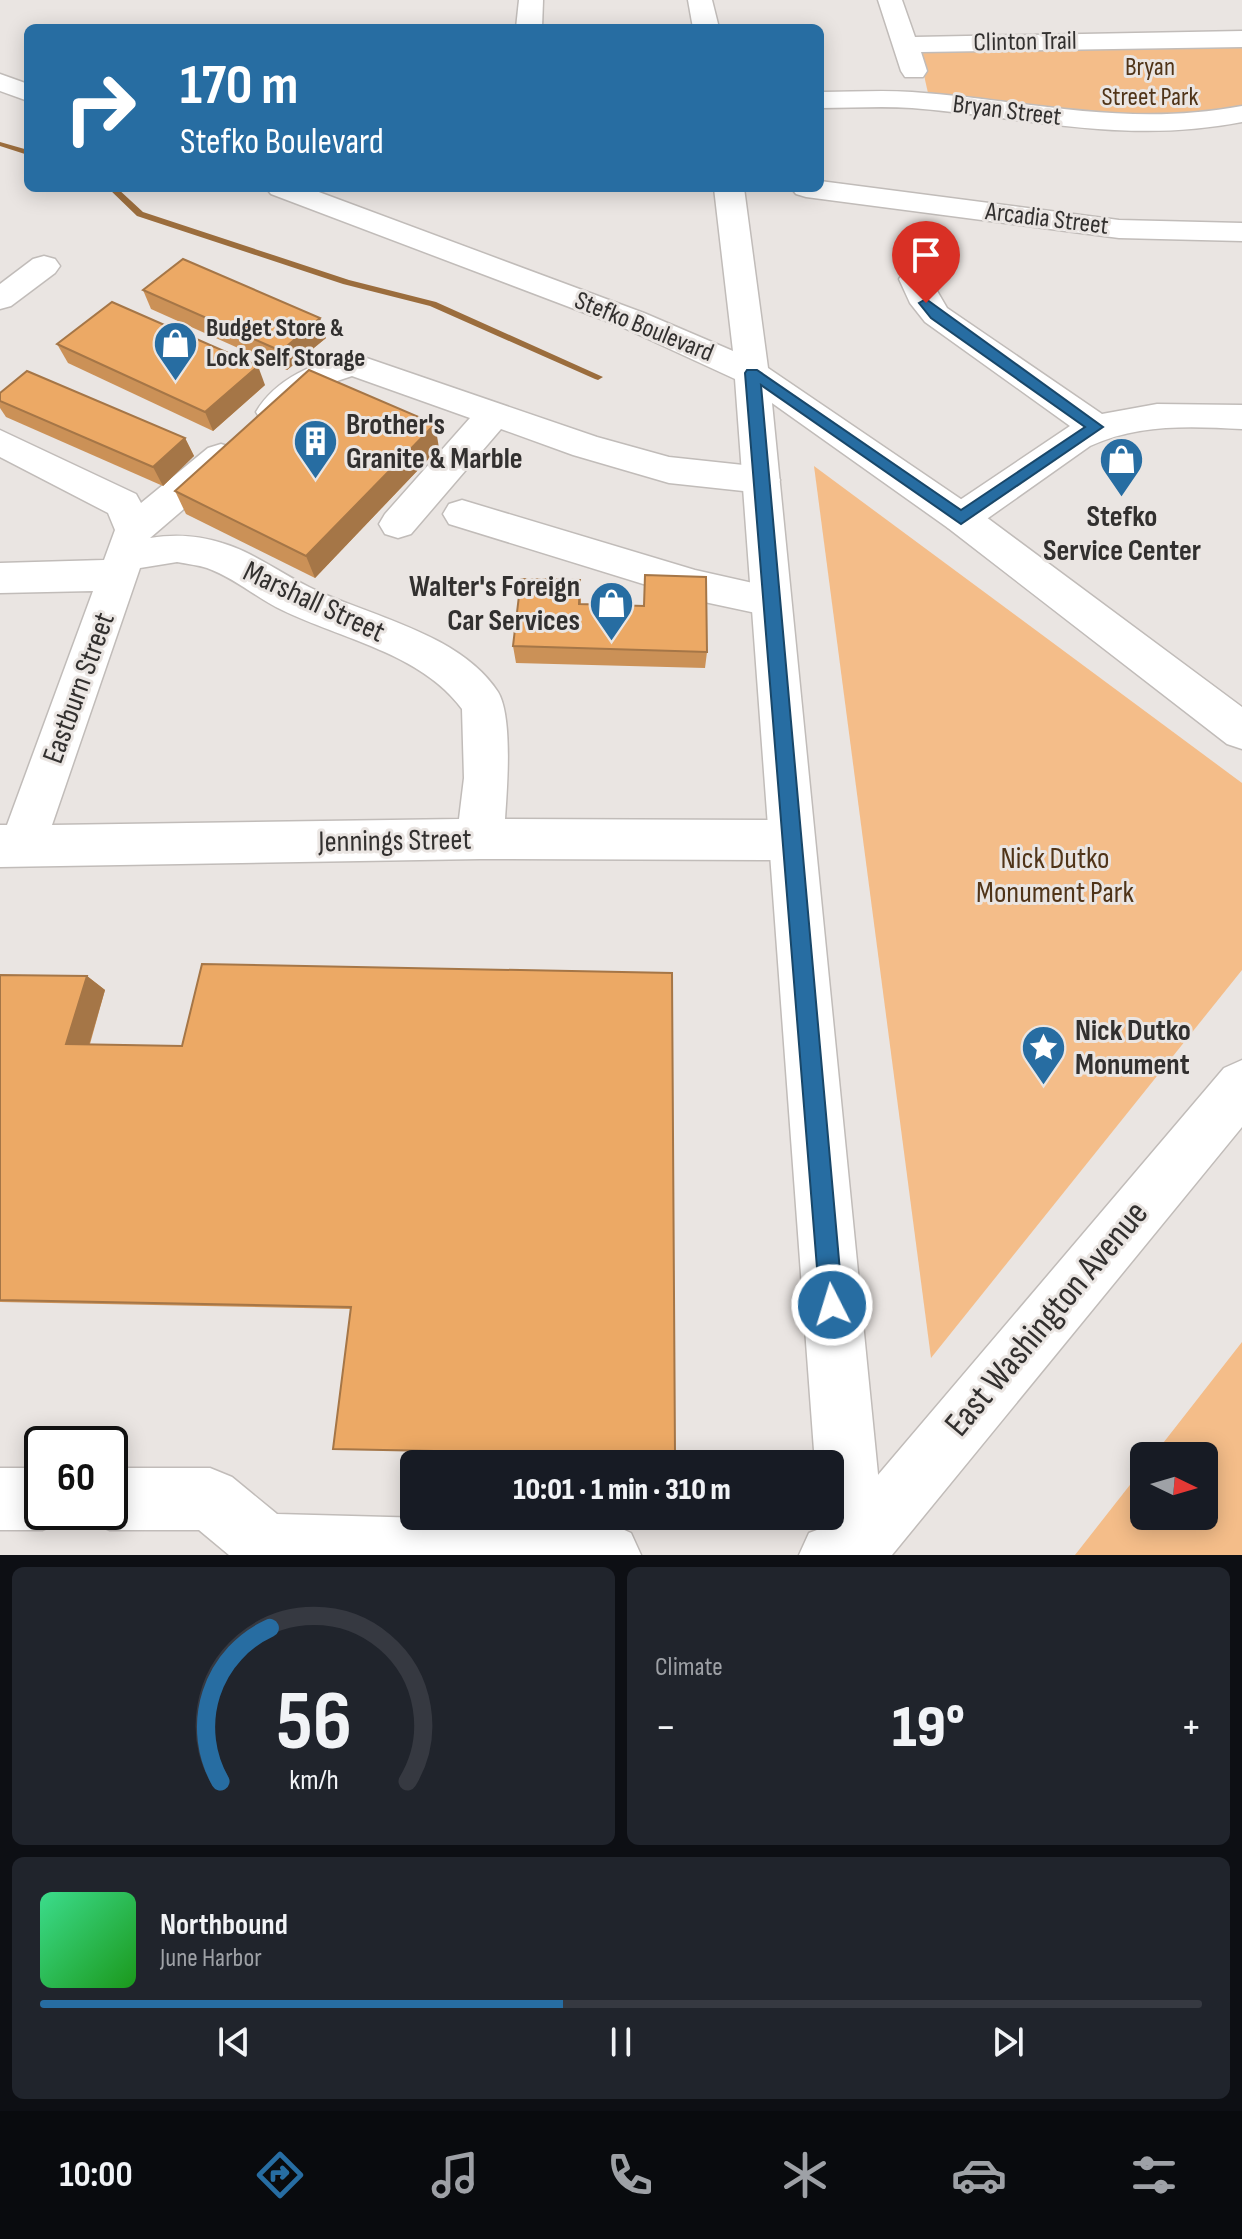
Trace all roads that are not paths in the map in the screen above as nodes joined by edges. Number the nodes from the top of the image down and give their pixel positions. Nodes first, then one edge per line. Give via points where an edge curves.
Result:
1 (531, 0) edge
2 (700, 0) edge
3 (890, 0) edge
4 (529, 24) edge
5 (705, 24) edge
6 (1242, 39) edge
7 (905, 45) junction
8 (0, 82) edge
9 (24, 91) edge
10 (824, 100) edge
11 (923, 100) junction
12 (1242, 114) edge
13 (824, 190) edge
14 (292, 192) edge
15 (729, 192) edge
16 (1242, 232) edge
17 (44, 266) dead end
18 (915, 279) dead end
19 (0, 299) edge
20 (752, 373) junction
21 (494, 414) junction
22 (1242, 417) edge
23 (1096, 427) junction
24 (0, 442) edge
25 (762, 480) junction
26 (462, 514) dead end
27 (961, 518) junction
28 (398, 524) dead end
29 (127, 554) junction
30 (0, 578) edge
31 (770, 601) junction
32 (1242, 731) edge
33 (480, 839) junction
34 (790, 840) junction
35 (11, 846) edge
36 (1242, 1086) edge
37 (0, 1499) edge
38 (24, 1499) edge
39 (128, 1499) edge
40 (846, 1554) edge
41 (609, 1555) edge

1 - 4 main road
2 - 5 main road
3 - 7 main road
6 - 7 main road, Clinton Trail
7 - 11 main road
8 - 9 main road
10 - 11 main road, Bryan Street
11 - 12 main road, Bryan Street via 1141,124 1202,122
13 - 16 main road, Arcadia Street via 1119,229
14 - 20 main road, Stefko Boulevard via 633,320
15 - 20 main road
17 - 19 main road
18 - 23 main road via 936,315
20 - 25 main road
20 - 27 main road, Stefko Boulevard
21 - 25 main road via 669,470
21 - 28 main road
21 - 29 main road via 352,364 313,377 247,434
22 - 23 main road via 1169,415
23 - 27 main road
24 - 29 main road via 123,504
25 - 31 main road
26 - 31 main road via 695,585
27 - 32 main road, Stefko Boulevard
29 - 30 main road
29 - 33 main road, Marshall Street via 177,548 218,556 296,599 432,658 471,689 483,705 486,778
29 - 35 main road, Eastburn Street
31 - 34 main road
33 - 34 main road, Jennings Street
33 - 35 main road, Jennings Street
34 - 40 main road
36 - 40 main road, East Washington Avenue
37 - 38 main road
39 - 41 main road via 210,1499 266,1545

